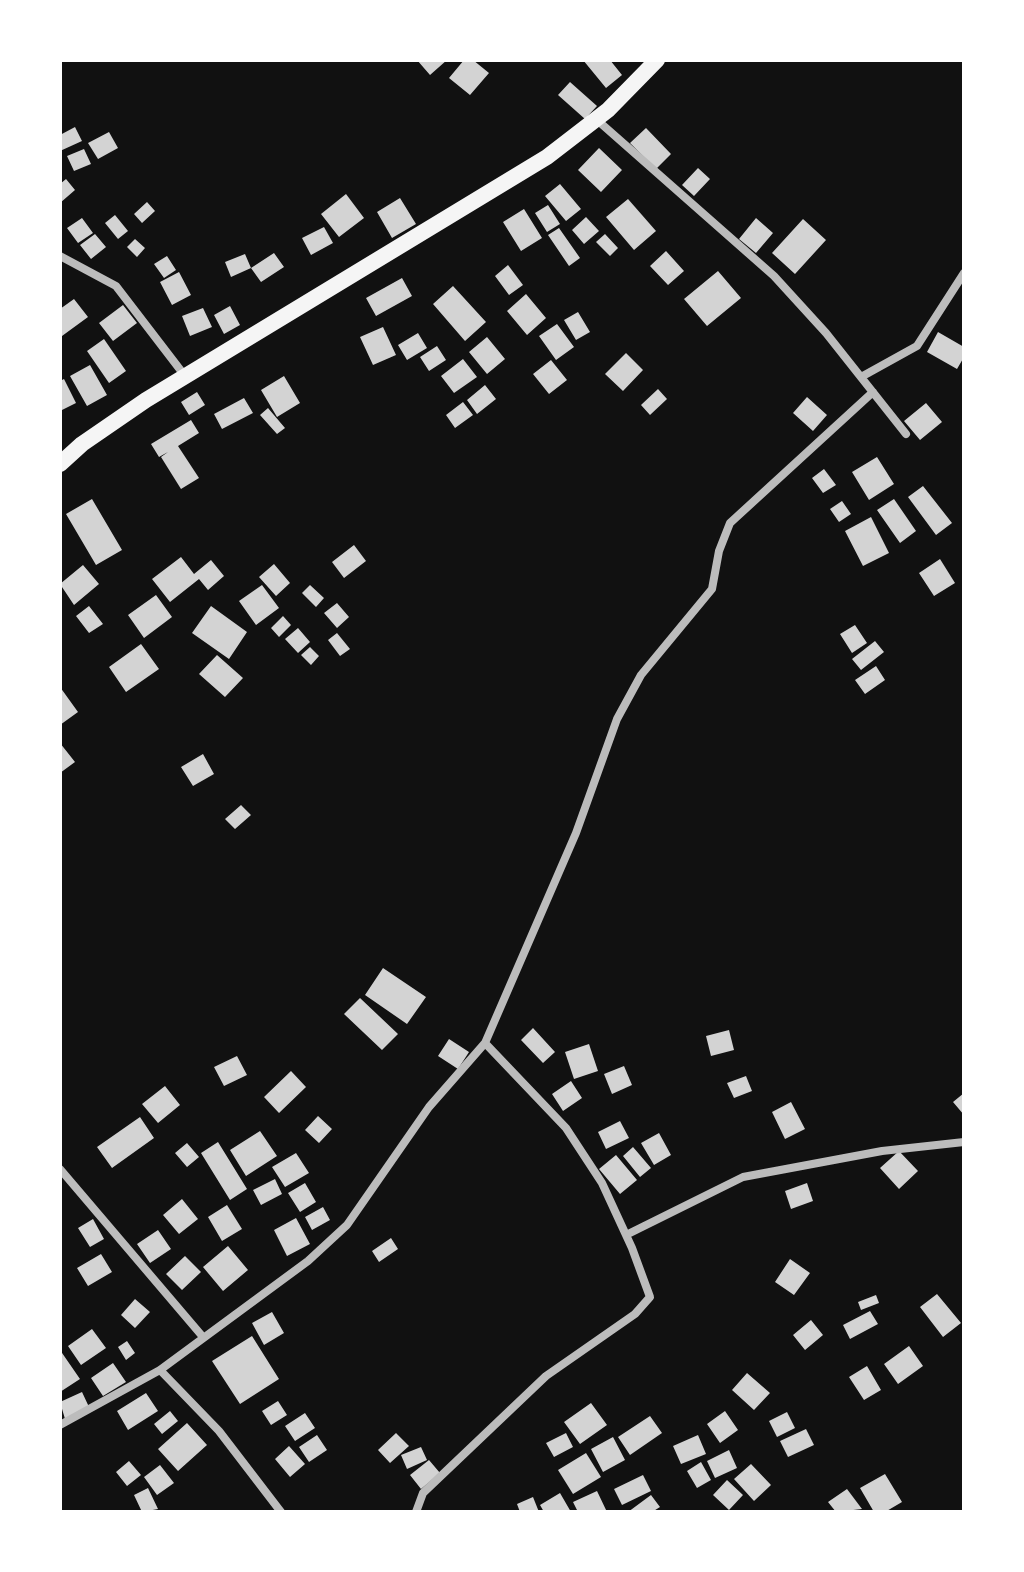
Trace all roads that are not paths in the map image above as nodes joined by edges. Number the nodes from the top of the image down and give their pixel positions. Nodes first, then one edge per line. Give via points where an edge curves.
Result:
1 (657, 60) edge
2 (596, 119) junction
3 (60, 256) edge
4 (964, 273) edge
5 (185, 376) junction
6 (861, 377) junction
7 (873, 392) junction
8 (906, 434) dead end
9 (60, 464) edge
10 (485, 1043) junction
11 (964, 1142) edge
12 (60, 1169) edge
13 (626, 1235) junction
14 (203, 1337) junction
15 (160, 1370) junction
16 (60, 1425) edge
17 (281, 1512) edge
18 (416, 1512) edge

1 - 2 main road
2 - 5 main road via 504,186
2 - 6 street via 774,276
3 - 5 street via 116,286
4 - 6 street via 917,346
5 - 9 main road via 125,413
6 - 7 street
7 - 8 street
7 - 10 street via 730,523 712,589 641,675 617,719 576,833
10 - 13 street via 566,1128 602,1183
10 - 14 street via 429,1107 347,1225 308,1261
11 - 13 street via 743,1177
12 - 14 street
13 - 18 street via 649,1292 647,1303 546,1376 423,1493
14 - 15 street
15 - 16 street
15 - 17 street via 219,1431

